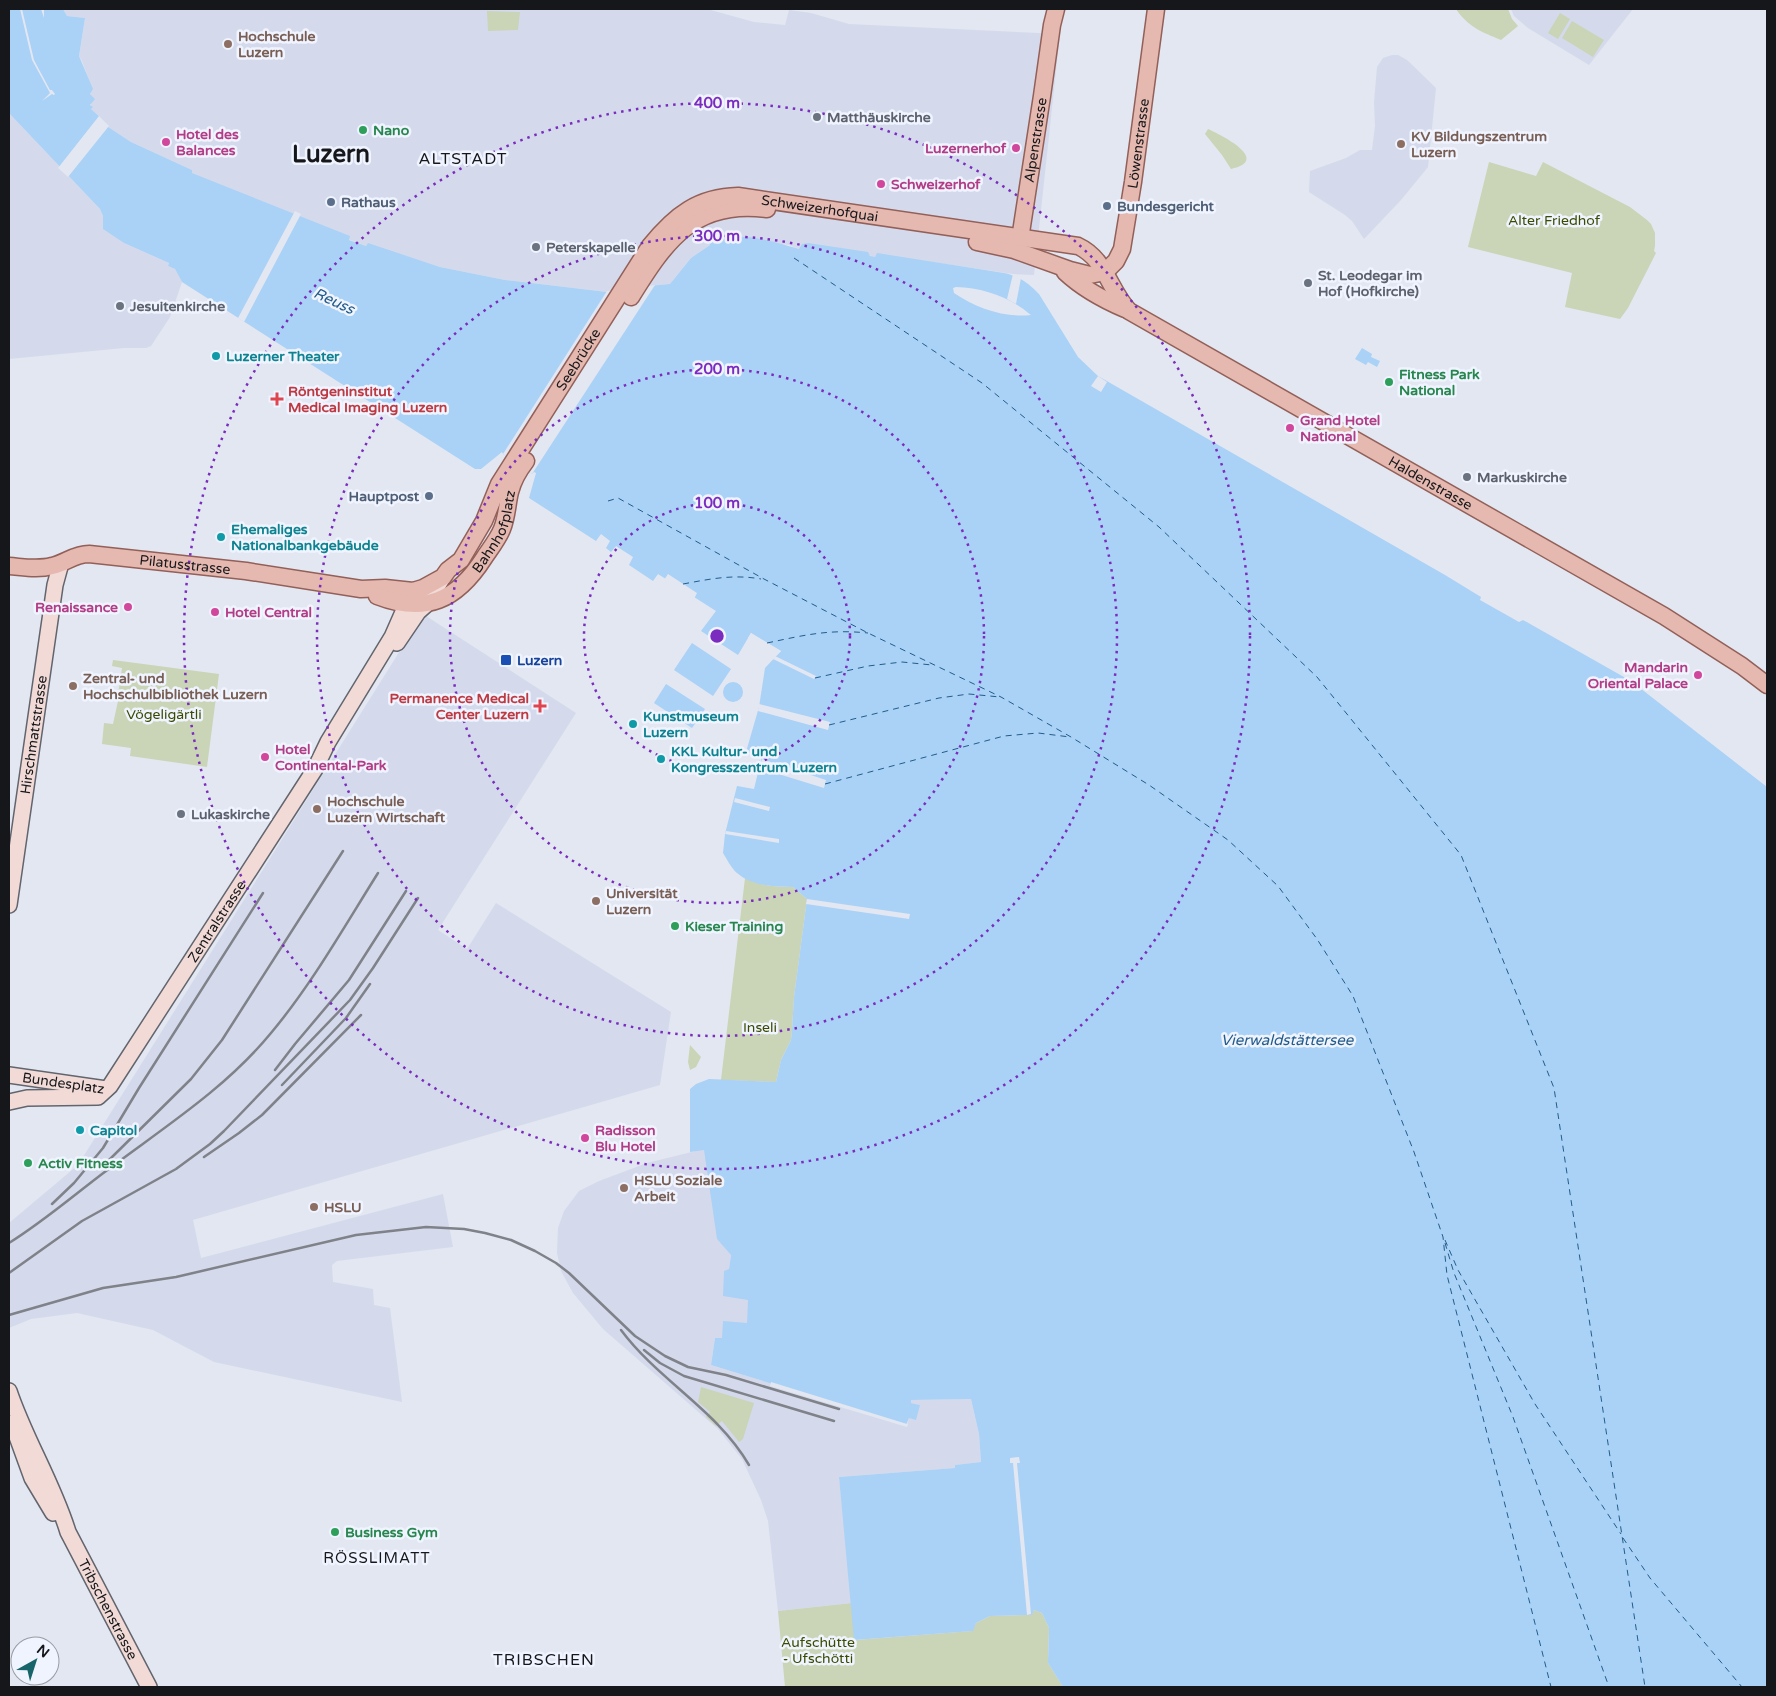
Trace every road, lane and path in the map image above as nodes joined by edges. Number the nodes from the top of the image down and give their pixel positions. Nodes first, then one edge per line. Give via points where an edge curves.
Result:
1 (1056, 9) edge
2 (1156, 9) edge
3 (1020, 239) junction
4 (1028, 255) junction
5 (647, 260) junction
6 (1060, 267) junction
7 (1105, 272) junction
8 (1129, 311) junction
9 (517, 464) junction
10 (61, 563) junction
11 (9, 566) edge
12 (443, 577) junction
13 (362, 589) junction
14 (419, 604) junction
15 (1767, 685) edge
16 (9, 905) edge
17 (9, 1075) edge
18 (106, 1089) junction
19 (9, 1102) edge
20 (9, 1390) edge
21 (9, 1415) edge
22 (68, 1532) junction
23 (149, 1687) edge

1 - 3 main road, Alpenstrasse
2 - 7 main road, Löwenstrasse via 1122,249
3 - 4 main road
3 - 5 main road, Schweizerhofquai via 738,196 710,200 680,214 654,240
3 - 7 main road, Schweizerhofquai via 1078,246 1094,256
4 - 5 main road via 969,240 760,208 731,208 714,212 688,225
4 - 6 main road
5 - 9 main road, Seebrücke
6 - 7 main road via 1090,275
6 - 8 main road via 1107,301
7 - 8 main road, Haldenstrasse via 1117,297
8 - 15 main road, Haldenstrasse via 1664,616
9 - 12 main road, Bahnhofplatz via 499,484 484,521 460,560
9 - 14 main road, Bahnhofplatz via 500,533 473,574 445,597
10 - 11 main road, Pilatusstrasse via 40,568
10 - 13 main road, Pilatusstrasse via 79,554 89,554 246,571
10 - 16 main road, Hirschmattstrasse via 55,585
12 - 13 main road, Pilatusstrasse via 413,591
12 - 14 main road, Zentralstrasse via 435,590
13 - 14 main road, Pilatusstrasse via 382,598
14 - 18 main road, Zentralstrasse via 403,612 387,647 326,750 115,1080
17 - 18 main road, Bundesplatz
18 - 19 main road, Bundesplatz via 98,1097 27,1098
20 - 22 main road, Tribschenstrasse
21 - 22 main road, Tribschenstrasse via 32,1478
22 - 23 main road, Tribschenstrasse

